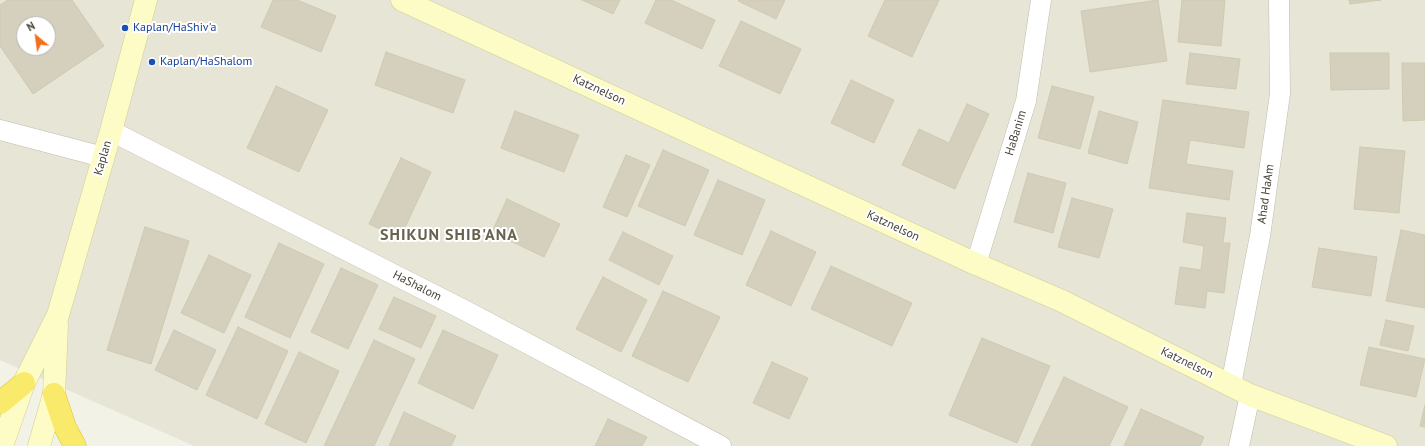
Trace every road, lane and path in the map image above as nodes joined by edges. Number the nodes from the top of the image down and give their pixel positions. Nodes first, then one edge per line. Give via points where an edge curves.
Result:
1 (146, 0) edge
2 (402, 0) edge
3 (1040, 0) edge
4 (1279, 0) edge
5 (0, 130) edge
6 (111, 131) junction
7 (104, 157) junction
8 (976, 264) junction
9 (58, 315) junction
10 (24, 383) junction
11 (1231, 385) junction
12 (54, 394) junction
13 (1250, 395) junction
14 (0, 403) edge
15 (2, 446) edge
16 (38, 446) edge
17 (75, 446) edge
18 (721, 446) edge
19 (1238, 446) edge
20 (1386, 446) edge

1 - 6 street, Kaplan
2 - 8 street, Katznelson
3 - 8 street, HaBanim via 1026,101
4 - 11 street, Ahad HaAm via 1280,94 1260,236
5 - 7 street
6 - 7 street, Kaplan
6 - 18 street, HaShalom via 466,311
7 - 9 street, Kaplan
8 - 11 street, Katznelson via 1062,301
9 - 10 street, Kaplan
9 - 12 street, Kaplan
10 - 14 highway
10 - 15 street, Kaplan
11 - 13 street, Katznelson
12 - 16 street, Kaplan
12 - 17 highway via 65,427
13 - 19 street
13 - 20 street, Katznelson

